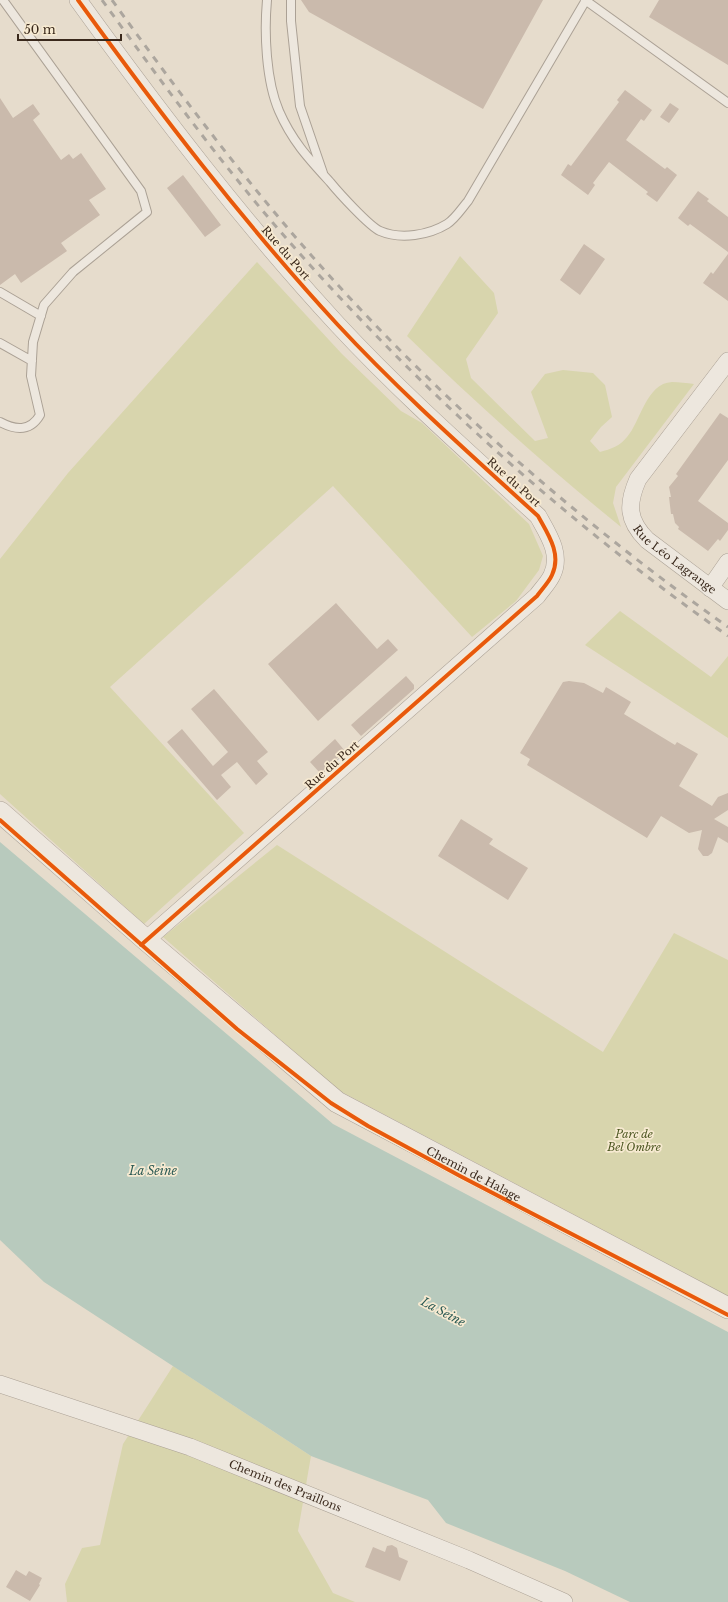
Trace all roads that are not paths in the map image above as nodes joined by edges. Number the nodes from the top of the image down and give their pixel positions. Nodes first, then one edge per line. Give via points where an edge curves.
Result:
1 (3, 0) edge
2 (78, 0) edge
3 (267, 0) edge
4 (291, 0) edge
5 (586, 0) edge
6 (728, 103) edge
7 (325, 177) junction
8 (0, 292) edge
9 (41, 316) junction
10 (0, 343) edge
11 (32, 361) junction
12 (728, 361) edge
13 (0, 422) edge
14 (728, 562) edge
15 (710, 588) junction
16 (728, 601) edge
17 (0, 812) edge
18 (146, 940) junction
19 (728, 1308) edge
20 (0, 1384) edge
21 (564, 1602) edge

1 - 9 lane via 141,191 147,212 73,272 44,305
2 - 18 street, Rue du Port via 157,106 270,248 337,324 408,397 538,516 556,556 553,575 538,596
3 - 7 lane via 266,46 278,110 298,147
4 - 7 lane via 300,106
5 - 6 lane
5 - 7 lane via 468,201 449,223 422,234 404,235 380,231
8 - 9 lane
9 - 11 lane via 33,342
10 - 11 lane
11 - 13 lane via 31,376 40,415 36,422 26,427 12,429
12 - 15 street, Rue Léo Lagrange via 638,479 631,495 630,510 638,532
14 - 15 street
15 - 16 street, Rue Léo Lagrange
17 - 18 street, Chemin de Halage
18 - 19 street, Chemin de Halage via 337,1102
20 - 21 street, Chemin des Praillons via 190,1448 469,1560

